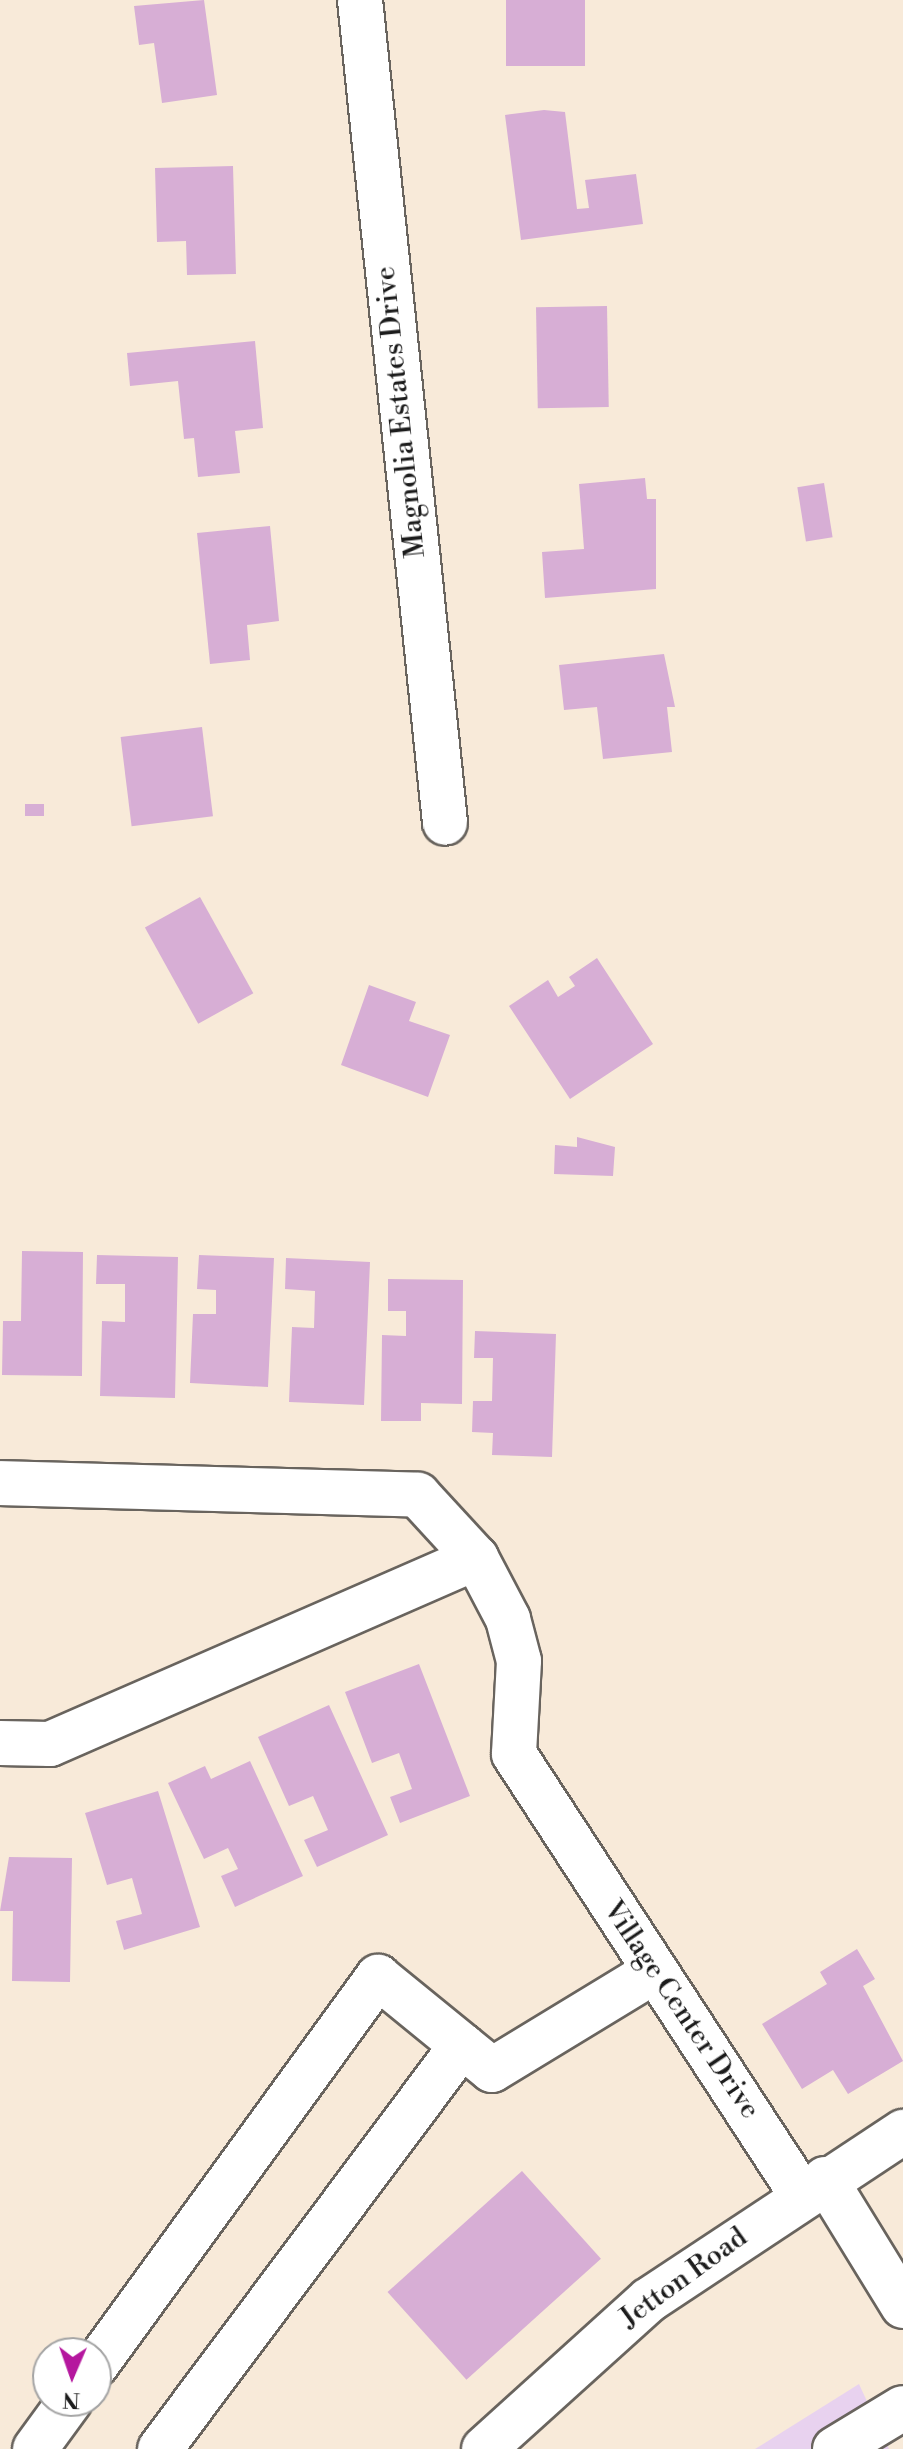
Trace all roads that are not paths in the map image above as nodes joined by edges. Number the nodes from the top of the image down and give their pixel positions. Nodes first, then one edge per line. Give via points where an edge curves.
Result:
1 (360, 0) edge
2 (445, 823) dead end
3 (0, 1483) edge
4 (476, 1558) junction
5 (0, 1743) edge
6 (655, 1971) junction
7 (462, 2045) junction
8 (903, 2132) edge
9 (813, 2186) junction
10 (903, 2306) edge
11 (112, 2343) edge
12 (903, 2408) edge
13 (833, 2448) edge
14 (160, 2449) edge
15 (484, 2449) edge

1 - 2 street, Magnolia Estates Drive
3 - 4 street, Village Center Drive via 418,1495
4 - 5 street via 50,1744
4 - 6 street, Village Center Drive via 508,1619 519,1661 514,1754 557,1830
6 - 7 street via 492,2070
6 - 9 street, Village Center Drive
7 - 11 street via 378,1977
7 - 14 street
8 - 9 street, Jetton Road
9 - 10 street, Village Center Drive
9 - 15 street, Jetton Road via 649,2300
12 - 13 street

